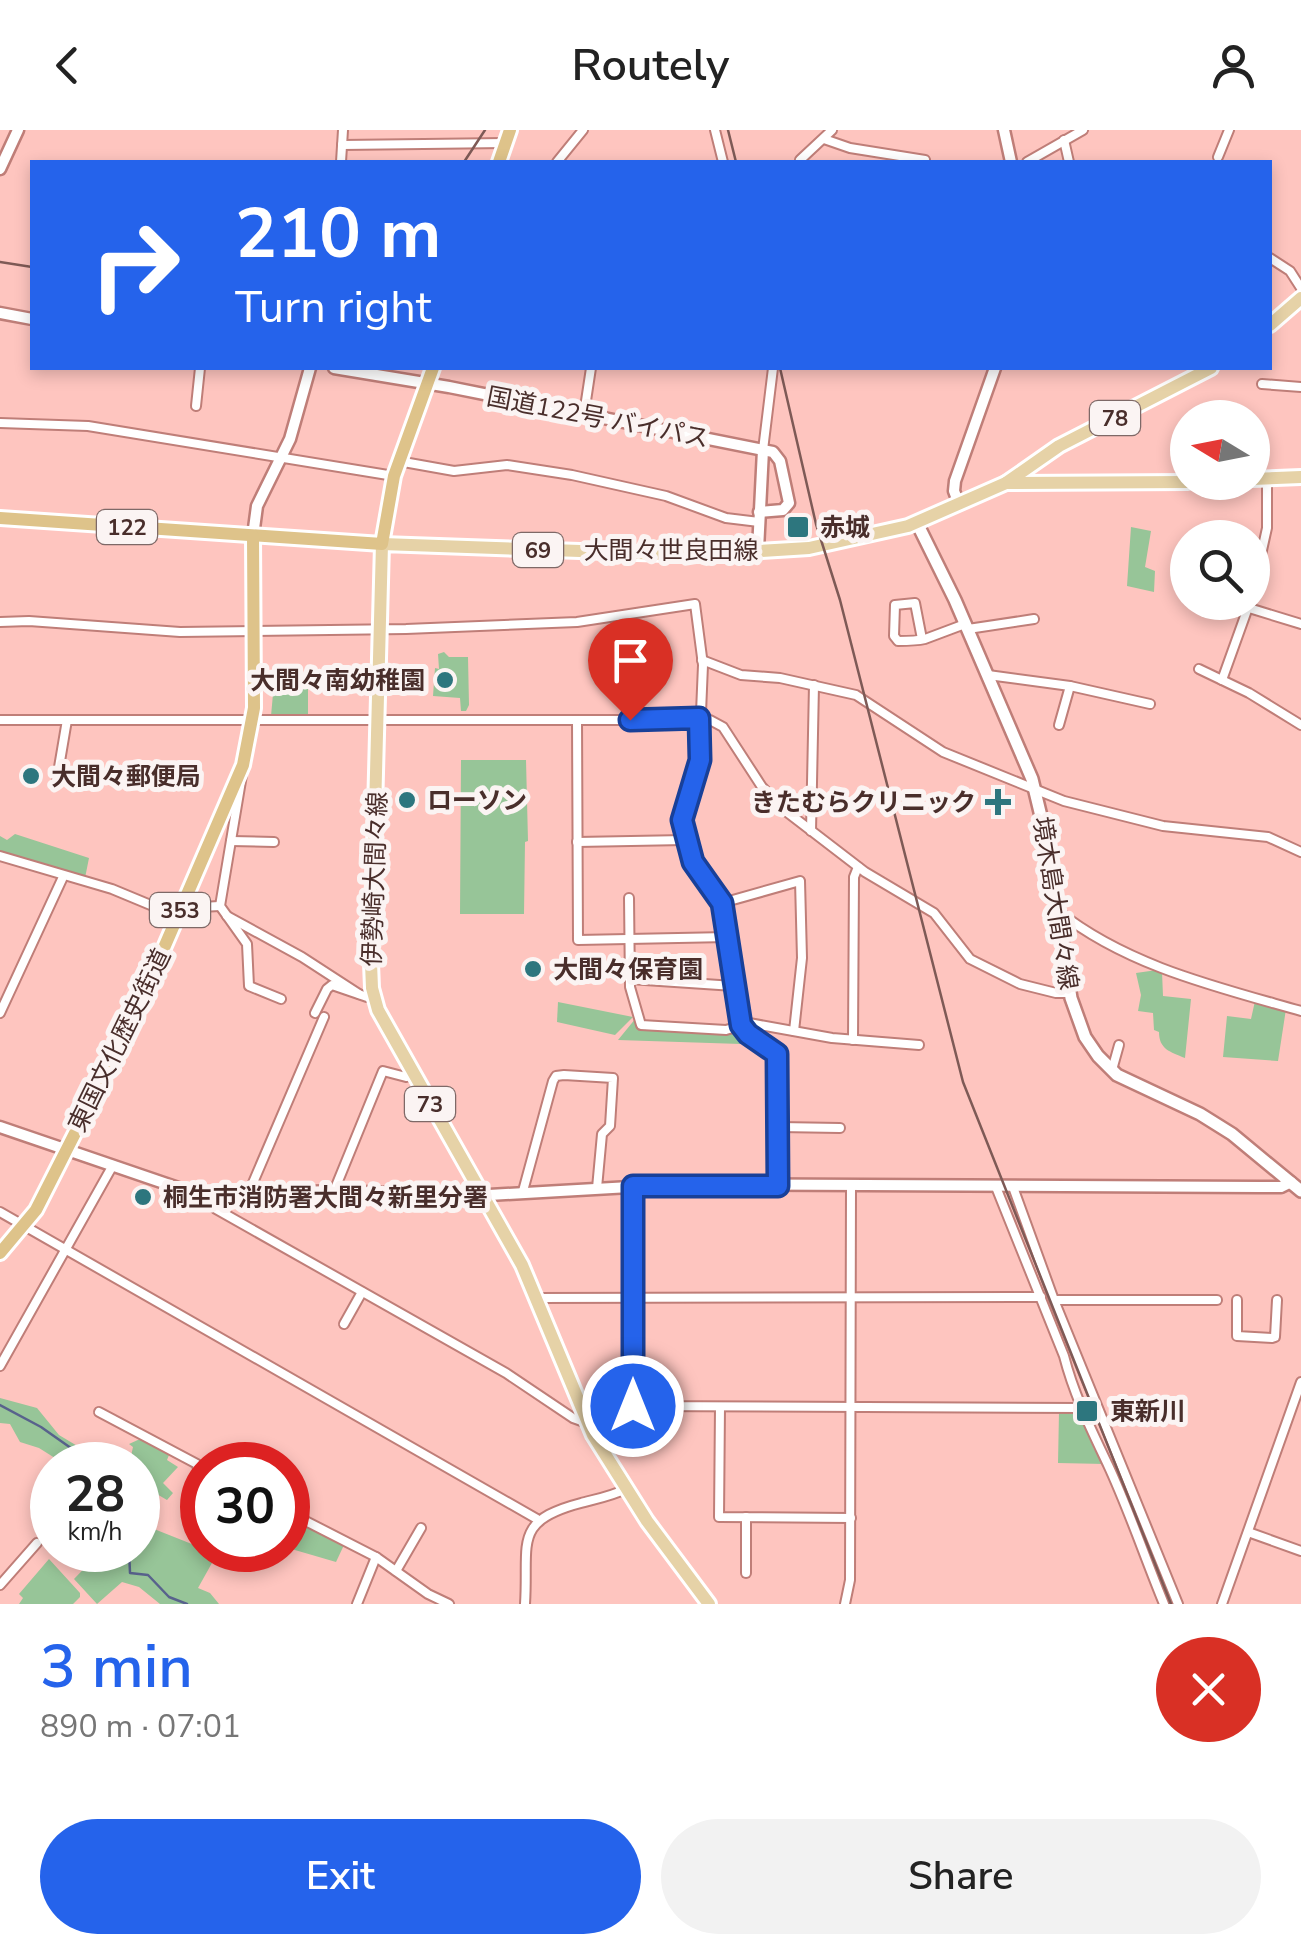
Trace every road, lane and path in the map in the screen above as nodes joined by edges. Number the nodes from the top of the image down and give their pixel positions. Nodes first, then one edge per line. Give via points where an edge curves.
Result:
1 (18, 130) edge
2 (344, 130) edge
3 (583, 130) edge
4 (716, 130) edge
5 (832, 130) edge
6 (1004, 130) edge
7 (1083, 130) edge
8 (1229, 130) edge
9 (508, 136) edge
10 (824, 139) junction
11 (1064, 140) junction
12 (342, 145) junction
13 (1218, 157) dead end
14 (341, 160) edge
15 (500, 160) edge
16 (559, 160) edge
17 (723, 160) edge
18 (800, 160) edge
19 (924, 160) dead end
20 (1011, 160) edge
21 (1030, 160) edge
22 (1069, 160) edge
23 (2, 161) edge
24 (1272, 259) edge
25 (1301, 288) edge
26 (1301, 298) edge
27 (0, 313) edge
28 (30, 318) edge
29 (1272, 324) edge
30 (200, 370) edge
31 (309, 370) edge
32 (347, 370) edge
33 (432, 370) edge
34 (590, 370) edge
35 (773, 370) edge
36 (994, 370) edge
37 (1206, 370) edge
38 (428, 383) junction
39 (1262, 384) dead end
40 (1301, 387) edge
41 (196, 406) dead end
42 (584, 414) junction
43 (0, 423) edge
44 (763, 450) junction
45 (281, 459) junction
46 (398, 462) junction
47 (394, 476) junction
48 (1301, 477) edge
49 (1270, 479) edge
50 (1170, 482) edge
51 (1006, 483) junction
52 (959, 504) junction
53 (759, 517) junction
54 (0, 518) edge
55 (917, 522) junction
56 (253, 536) junction
57 (382, 544) junction
58 (758, 550) junction
59 (1270, 613) edge
60 (1034, 620) dead end
61 (1245, 620) edge
62 (0, 622) edge
63 (1301, 624) edge
64 (967, 627) junction
65 (381, 629) junction
66 (254, 632) junction
67 (922, 639) junction
68 (702, 660) junction
69 (1199, 669) dead end
70 (988, 675) junction
71 (1222, 680) junction
72 (814, 685) junction
73 (1070, 686) junction
74 (1150, 704) dead end
75 (380, 718) junction
76 (699, 718) junction
77 (253, 719) junction
78 (0, 720) edge
79 (66, 720) junction
80 (577, 720) junction
81 (1301, 725) edge
82 (1059, 726) dead end
83 (240, 771) junction
84 (56, 779) dead end
85 (1035, 787) junction
86 (811, 831) junction
87 (685, 840) junction
88 (230, 841) junction
89 (274, 842) dead end
90 (577, 842) junction
91 (1301, 852) edge
92 (0, 856) edge
93 (858, 867) junction
94 (63, 877) junction
95 (629, 898) dead end
96 (722, 903) junction
97 (221, 911) junction
98 (1058, 911) junction
99 (178, 912) junction
100 (728, 937) junction
101 (630, 940) junction
102 (630, 979) junction
103 (734, 986) junction
104 (1071, 993) junction
105 (366, 995) junction
106 (281, 999) dead end
107 (1301, 1011) edge
108 (0, 1013) edge
109 (741, 1025) junction
110 (794, 1031) junction
111 (853, 1040) junction
112 (919, 1044) dead end
113 (1119, 1046) dead end
114 (1112, 1070) junction
115 (414, 1076) junction
116 (0, 1127) edge
117 (779, 1127) junction
118 (840, 1128) dead end
119 (67, 1148) junction
120 (113, 1165) junction
121 (633, 1186) junction
122 (778, 1186) junction
123 (851, 1186) junction
124 (996, 1187) junction
125 (1013, 1187) junction
126 (1296, 1187) edge
127 (597, 1188) junction
128 (334, 1191) junction
129 (523, 1191) junction
130 (249, 1192) junction
131 (481, 1195) junction
132 (202, 1196) junction
133 (0, 1212) edge
134 (24, 1227) junction
135 (66, 1250) junction
136 (0, 1254) edge
137 (362, 1292) junction
138 (634, 1295) junction
139 (1040, 1297) junction
140 (536, 1298) junction
141 (852, 1298) junction
142 (1054, 1300) junction
143 (1217, 1300) dead end
144 (1237, 1300) dead end
145 (1276, 1300) dead end
146 (344, 1324) dead end
147 (0, 1366) edge
148 (1301, 1382) edge
149 (720, 1407) junction
150 (851, 1407) junction
151 (1081, 1408) junction
152 (99, 1412) dead end
153 (587, 1423) junction
154 (180, 1455) edge
155 (626, 1488) junction
156 (746, 1517) junction
157 (851, 1518) junction
158 (538, 1519) junction
159 (310, 1523) edge
160 (421, 1528) dead end
161 (1248, 1532) junction
162 (30, 1551) edge
163 (1301, 1551) edge
164 (376, 1557) junction
165 (396, 1571) junction
166 (746, 1573) dead end
167 (0, 1585) edge
168 (428, 1594) junction
169 (357, 1604) edge
170 (421, 1604) edge
171 (449, 1604) edge
172 (525, 1604) edge
173 (709, 1604) edge
174 (845, 1604) edge
175 (1164, 1604) edge
176 (1178, 1604) edge
177 (1222, 1604) edge

1 - 23 street
2 - 12 street
3 - 16 street
4 - 17 street
5 - 10 street
6 - 20 street
7 - 11 street
8 - 13 street
9 - 12 street
9 - 15 highway
10 - 18 street
10 - 19 street
11 - 21 street
11 - 22 street
12 - 14 street
24 - 25 street
26 - 29 main road
27 - 28 street
30 - 41 street
31 - 45 street
32 - 38 street, 国道122号 バイパス
33 - 38 highway
34 - 42 street
35 - 44 street
36 - 52 street via 954,484
37 - 51 main road, 78 via 1059,446
38 - 42 street, 国道122号 バイパス
38 - 46 highway
39 - 40 street
42 - 44 street, 国道122号 バイパス
43 - 45 street via 88,426
44 - 53 street
44 - 53 street via 779,457 789,503
45 - 47 street
45 - 56 street via 260,498
46 - 47 highway
46 - 53 street via 454,470 507,465 666,496 726,518
47 - 57 highway
48 - 49 main road
50 - 51 main road, 大間々世良田線 / 69
51 - 52 main road, 大間々世良田線 / 69
52 - 55 main road, 大間々世良田線 / 69
53 - 58 street
54 - 56 highway, 122
55 - 58 main road, 大間々世良田線 / 69 via 818,547
55 - 64 main road, 境木島大間々線
56 - 57 highway, 122
56 - 66 highway, 東国文化歴史街道 / 353
57 - 58 main road, 大間々世良田線 / 69 via 653,554
57 - 65 main road, 伊勢崎大間々線 / 73
59 - 63 street
60 - 64 street
61 - 71 street
62 - 66 street
64 - 67 street
64 - 70 main road, 境木島大間々線
65 - 66 street
65 - 68 street via 577,622 694,604
65 - 75 main road, 伊勢崎大間々線 / 73
66 - 77 highway, 東国文化歴史街道 / 353
67 - 67 street via 895,638 896,605 915,603
68 - 72 street via 741,675
68 - 76 street
69 - 71 street
70 - 73 street
70 - 85 main road, 境木島大間々線
71 - 81 street
72 - 85 street via 856,695 942,752
72 - 86 street
73 - 74 street
73 - 82 street
75 - 77 street
75 - 80 street
75 - 105 main road, 伊勢崎大間々線 / 73
76 - 80 street
76 - 86 street via 723,726 762,787
76 - 87 street via 700,760 682,815
77 - 79 street
77 - 83 highway, 東国文化歴史街道 / 353
78 - 79 street
79 - 84 street
80 - 90 street
83 - 88 street
83 - 99 highway, 東国文化歴史街道 / 353
85 - 91 street via 1143,821 1268,837
85 - 98 main road, 境木島大間々線
86 - 93 street
87 - 90 street
87 - 96 street
88 - 89 street
88 - 97 street
90 - 101 street via 578,940
92 - 94 street
93 - 104 street via 934,912 981,965 1020,984
93 - 111 street
94 - 99 street
94 - 108 street
95 - 101 street
96 - 100 street
96 - 110 street via 800,881 802,958
97 - 99 street
97 - 105 street
97 - 106 street via 247,944 249,986
98 - 104 main road, 境木島大間々線
98 - 107 street via 1162,968
99 - 119 highway, 東国文化歴史街道 / 353
100 - 101 street
100 - 103 street
101 - 102 street
102 - 103 street
102 - 109 street via 643,1025
103 - 109 street
104 - 114 main road, 境木島大間々線 via 1080,1030
105 - 115 main road, 伊勢崎大間々線 / 73
105 - 130 street via 330,986
109 - 110 street
109 - 117 street via 778,1055
110 - 111 street
111 - 112 street
113 - 114 street
114 - 126 main road, 境木島大間々線 via 1232,1134
115 - 128 street via 383,1070
115 - 131 main road, 伊勢崎大間々線 / 73
116 - 119 street
117 - 118 street
117 - 122 street
119 - 120 street
119 - 134 highway, 東国文化歴史街道 / 353
120 - 132 street
120 - 135 street
121 - 122 street
121 - 127 street
121 - 138 street
122 - 123 street
123 - 124 street
123 - 141 street
124 - 125 street
124 - 139 street
125 - 126 street
125 - 142 street
127 - 129 street
127 - 129 street via 613,1078 564,1074 552,1081
128 - 130 street
128 - 131 street
129 - 131 street
130 - 132 street
131 - 140 main road, 伊勢崎大間々線 / 73
132 - 137 street
133 - 134 street
134 - 135 street
134 - 136 highway, 東国文化歴史街道 / 353
135 - 147 street
135 - 158 street
137 - 146 street
137 - 153 street
138 - 140 street
138 - 141 street
138 - 149 street via 633,1406
139 - 141 street
139 - 151 street
140 - 153 main road, 伊勢崎大間々線 / 73
141 - 150 street
142 - 143 street
142 - 176 street
144 - 145 street via 1237,1336 1256,1338 1275,1336
148 - 161 street
149 - 150 street
149 - 156 street via 718,1517
150 - 151 street
150 - 157 street
151 - 175 street
152 - 154 street
153 - 155 main road, 伊勢崎大間々線 / 73
155 - 158 street
155 - 173 main road, 伊勢崎大間々線 / 73
156 - 157 street
156 - 166 street
157 - 174 street
158 - 172 street via 528,1542
159 - 164 street
160 - 165 street
161 - 163 street
161 - 177 street
162 - 167 street
164 - 165 street
164 - 169 street
165 - 168 street
168 - 170 street
168 - 171 street

